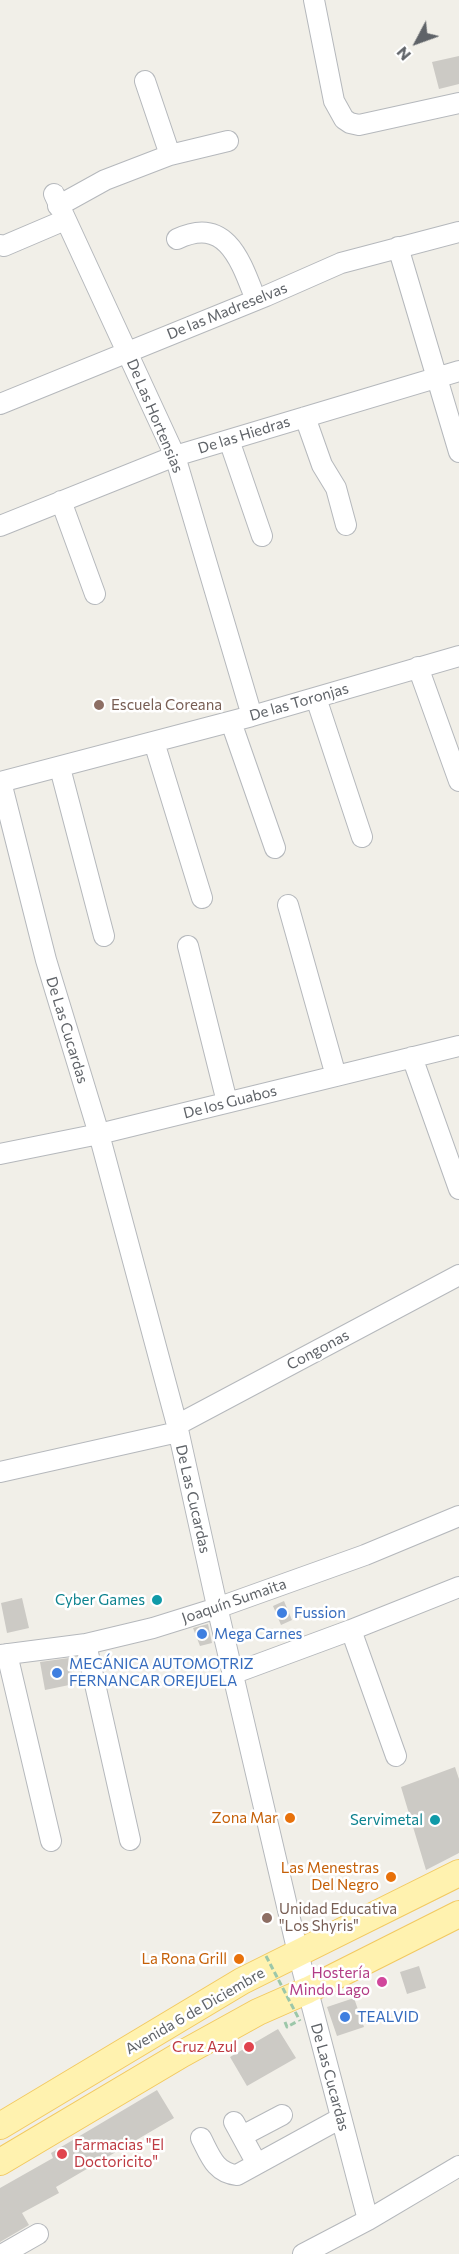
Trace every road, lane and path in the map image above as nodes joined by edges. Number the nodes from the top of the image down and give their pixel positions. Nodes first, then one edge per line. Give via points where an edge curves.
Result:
1 (314, 0) edge
2 (145, 81) dead end
3 (459, 103) edge
4 (228, 141) dead end
5 (170, 155) junction
6 (59, 207) junction
7 (459, 231) edge
8 (177, 239) dead end
9 (0, 245) edge
10 (398, 247) junction
11 (256, 300) junction
12 (128, 351) junction
13 (459, 371) edge
14 (438, 376) junction
15 (0, 404) edge
16 (305, 417) junction
17 (229, 440) junction
18 (459, 452) edge
19 (176, 456) junction
20 (61, 501) junction
21 (346, 525) dead end
22 (0, 526) edge
23 (262, 536) dead end
24 (95, 594) dead end
25 (459, 656) edge
26 (418, 667) junction
27 (316, 698) junction
28 (252, 716) junction
29 (231, 722) junction
30 (154, 742) junction
31 (60, 768) junction
32 (459, 781) edge
33 (1, 782) edge
34 (362, 837) dead end
35 (275, 848) dead end
36 (202, 898) dead end
37 (288, 905) dead end
38 (104, 936) dead end
39 (188, 946) dead end
40 (459, 1046) edge
41 (412, 1057) junction
42 (336, 1076) junction
43 (227, 1102) junction
44 (99, 1134) junction
45 (0, 1154) edge
46 (459, 1189) edge
47 (459, 1275) edge
48 (178, 1429) junction
49 (0, 1472) edge
50 (459, 1516) edge
51 (459, 1589) edge
52 (217, 1608) junction
53 (351, 1630) junction
54 (86, 1644) junction
55 (4, 1655) edge
56 (232, 1674) junction
57 (396, 1756) dead end
58 (130, 1840) dead end
59 (51, 1841) dead end
60 (459, 1873) edge
61 (459, 1914) edge
62 (298, 1953) junction
63 (266, 1956) dead end
64 (308, 1990) junction
65 (287, 2027) dead end
66 (282, 2115) dead end
67 (341, 2118) junction
68 (0, 2126) edge
69 (201, 2138) dead end
70 (0, 2163) edge
71 (257, 2164) junction
72 (459, 2166) edge
73 (368, 2220) junction
74 (38, 2234) dead end
75 (3, 2254) edge
76 (303, 2254) edge

1 - 3 street via 334,101 344,119 359,125
2 - 5 street
4 - 5 street
5 - 6 street via 105,180
6 - 9 street via 4,246
6 - 12 street, De Las Hortensias
7 - 10 street, De las Madreselvas
8 - 11 street via 192,231 222,238 238,256
10 - 11 street, De las Madreselvas via 341,263
10 - 14 street
11 - 12 street, De las Madreselvas
12 - 15 street, De las Madreselvas
12 - 19 street, De Las Hortensias
13 - 14 street, De las Hiedras
14 - 16 street, De las Hiedras
14 - 18 street
16 - 17 street, De las Hiedras
16 - 21 street via 322,465 336,488
17 - 19 street, De las Hiedras
17 - 23 street
19 - 20 street, De las Hiedras
19 - 28 street, De Las Hortensias
20 - 22 street, De las Hiedras
20 - 24 street
25 - 26 street, De las Toronjas
26 - 27 street, De las Toronjas
26 - 32 street
27 - 28 street, De las Toronjas
27 - 34 street
28 - 29 street, De las Toronjas
29 - 30 street, De las Toronjas
29 - 35 street
30 - 31 street, De las Toronjas
30 - 36 street
31 - 33 street, De las Toronjas
31 - 38 street
33 - 44 street, De Las Cucardas via 46,960
37 - 42 street
39 - 43 street
40 - 41 street, De los Guabos
41 - 42 street, De los Guabos
41 - 46 street
42 - 43 street, De los Guabos
43 - 44 street, De los Guabos
44 - 45 street, De los Guabos
44 - 48 street, De Las Cucardas
47 - 48 street, Congonas
48 - 49 street, Congonas
48 - 52 street, De Las Cucardas
50 - 52 street, Joaquín Sumaita via 365,1555
51 - 53 street
52 - 54 street, Joaquín Sumaita
52 - 56 street, De Las Cucardas
53 - 56 street
53 - 57 street
54 - 55 street, Joaquín Sumaita
54 - 58 street
55 - 59 street
56 - 62 street, De Las Cucardas
60 - 62 main road, Avenida 6 de Diciembre
61 - 64 main road, Avenida 6 de Diciembre
62 - 64 street, De Las Cucardas
62 - 68 main road, Avenida 6 de Diciembre via 242,1981
63 - 65 path, bridge via 300,2021
64 - 67 street, De Las Cucardas
64 - 70 main road, Avenida 6 de Diciembre via 258,2012 182,2054
66 - 71 street via 238,2129
67 - 71 street
67 - 73 street, De Las Cucardas
69 - 71 street via 223,2172 237,2175
72 - 73 street
73 - 76 street
74 - 75 street

